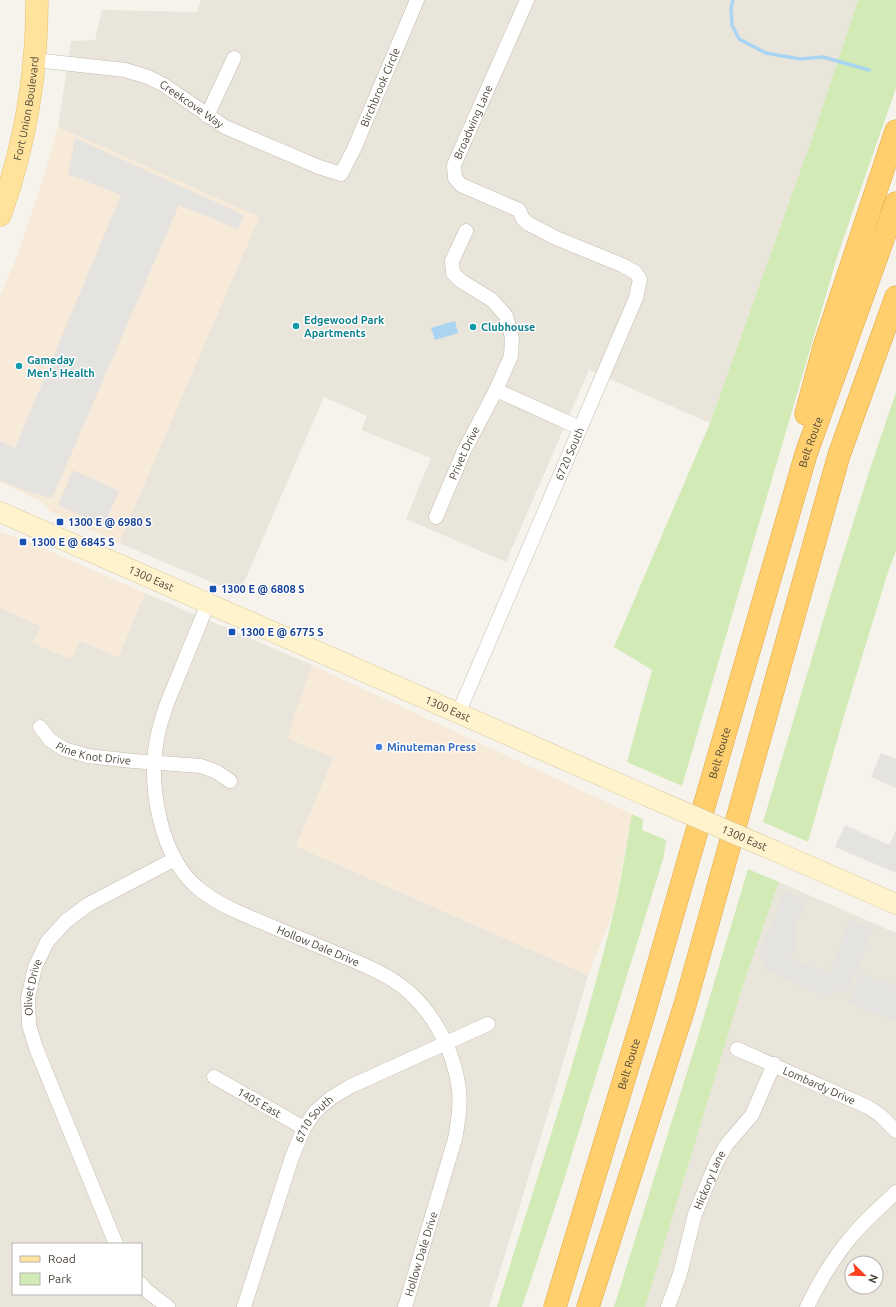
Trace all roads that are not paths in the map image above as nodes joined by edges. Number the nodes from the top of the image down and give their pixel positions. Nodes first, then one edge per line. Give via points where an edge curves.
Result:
1 (37, 0) edge
2 (417, 0) edge
3 (527, 0) edge
4 (234, 58) dead end
5 (35, 60) junction
6 (207, 116) junction
7 (896, 131) edge
8 (341, 174) joint
9 (896, 204) edge
10 (0, 215) edge
11 (466, 231) dead end
12 (556, 238) joint
13 (896, 298) edge
14 (896, 324) edge
15 (496, 390) junction
16 (855, 409) junction
17 (580, 428) junction
18 (0, 512) edge
19 (436, 517) dead end
20 (208, 603) junction
21 (458, 714) junction
22 (40, 727) dead end
23 (155, 763) junction
24 (230, 781) dead end
25 (709, 788) junction
26 (175, 859) junction
27 (896, 904) edge
28 (488, 1024) dead end
29 (446, 1042) junction
30 (737, 1048) dead end
31 (774, 1064) junction
32 (214, 1077) dead end
33 (304, 1128) junction
34 (896, 1131) edge
35 (896, 1192) edge
36 (116, 1243) edge
37 (142, 1285) edge
38 (168, 1307) edge
39 (244, 1307) edge
40 (405, 1307) edge
41 (555, 1307) edge
42 (588, 1307) edge
43 (668, 1307) edge
44 (807, 1307) edge

1 - 5 main road, Fort Union Boulevard
2 - 8 street, Birchbrook Circle via 354,150
3 - 12 street, Broadwing Lane via 454,165 455,178 461,185 519,210 529,224
4 - 6 street
5 - 6 street, Creekcove Way via 125,70 148,77 190,102
5 - 10 main road, Fort Union Boulevard via 25,126
6 - 8 street, Creekcove Way via 225,127
7 - 25 highway via 824,347
9 - 25 highway, Belt Route via 806,454
11 - 15 street, Privet Drive via 452,262 453,273 461,281 492,300 506,316 512,338 511,356
12 - 17 street, 6720 South via 622,265 635,272 640,279 636,298
13 - 16 highway
14 - 16 highway
15 - 17 street
15 - 19 street, Privet Drive via 464,451
16 - 42 highway via 839,455 685,1005
17 - 21 street, 6720 South
18 - 20 main road, 1300 East
20 - 21 main road, 1300 East
20 - 23 street, Hollow Dale Drive via 163,714 157,738
21 - 27 main road, 1300 East, bridge
22 - 23 street, Pine Knot Drive via 50,740 64,749 104,759
23 - 24 street, Pine Knot Drive via 201,766 217,772
23 - 26 street, Hollow Dale Drive via 156,799 161,822
25 - 41 highway, Belt Route
26 - 29 street, Hollow Dale Drive via 186,876 216,901 392,979 413,996
26 - 36 street, Olivet Drive via 89,904 66,921 47,942 35,967 28,998 29,1025 36,1048
28 - 29 street, 6710 South
29 - 33 street, 6710 South via 349,1087 315,1112
29 - 40 street, Hollow Dale Drive via 458,1083 459,1115 453,1146
30 - 31 street, Lombardy Drive
31 - 34 street, Lombardy Drive via 868,1107
31 - 43 street, Hickory Lane via 752,1115 727,1144 717,1161 695,1214 677,1284
32 - 33 street, 1405 East
33 - 39 street, 6710 South via 292,1157
35 - 44 street via 841,1249
37 - 38 street

